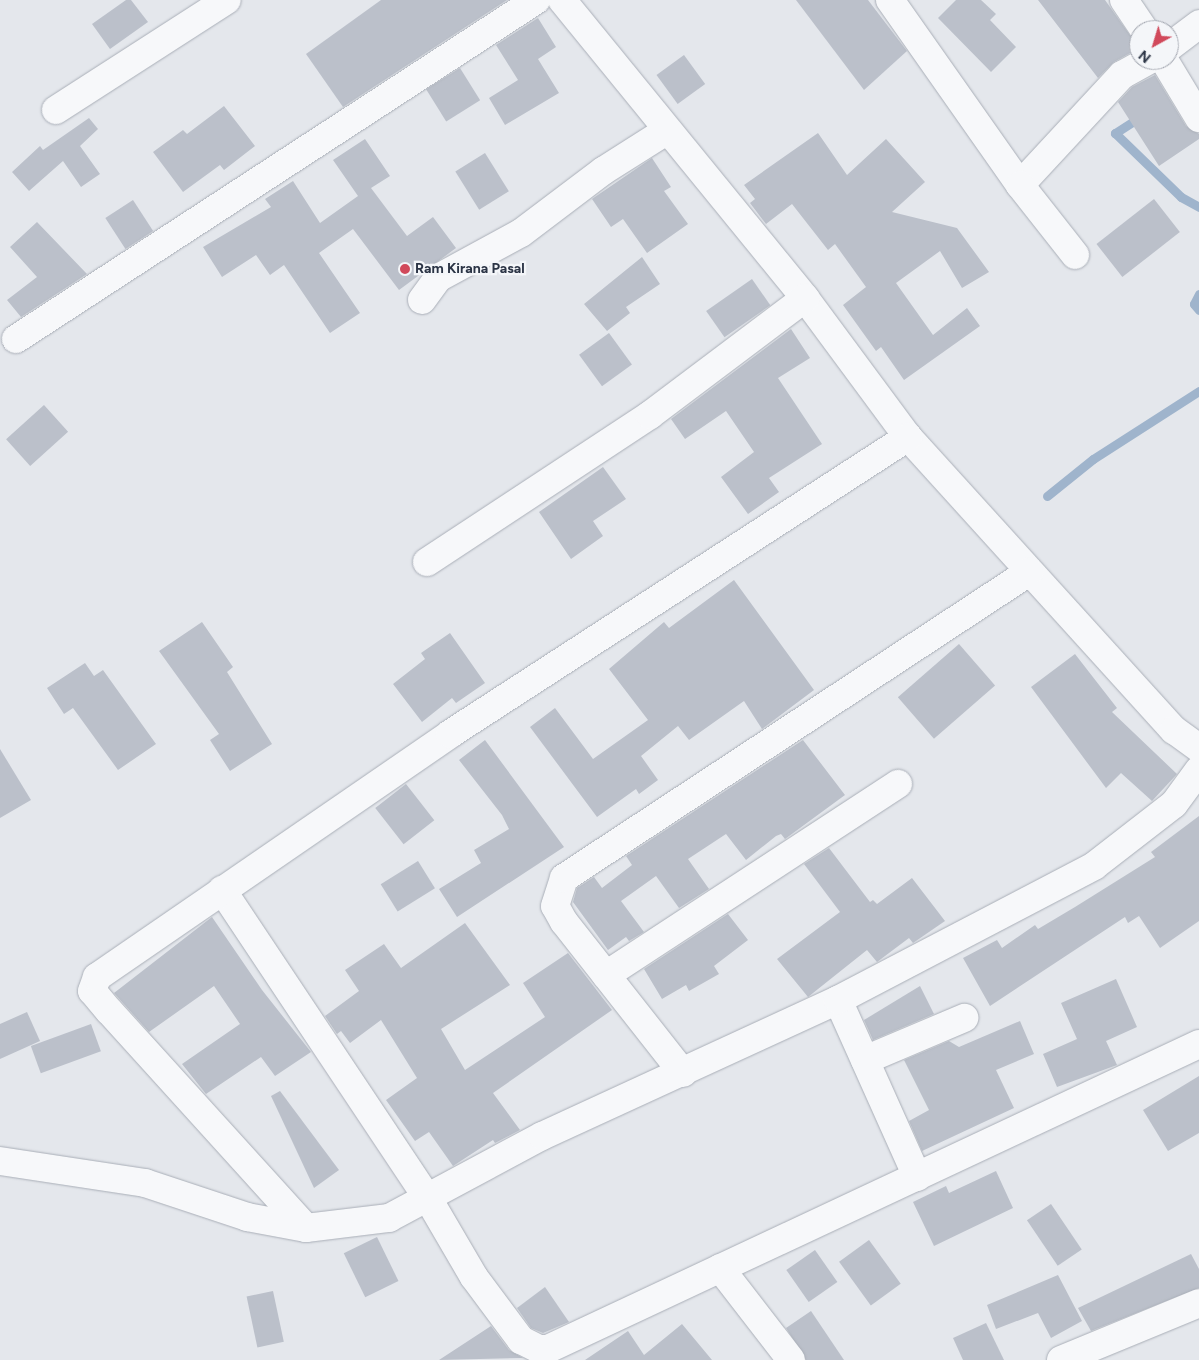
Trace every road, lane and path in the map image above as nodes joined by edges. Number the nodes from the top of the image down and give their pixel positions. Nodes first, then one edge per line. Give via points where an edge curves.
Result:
1 (228, 0) edge
2 (536, 0) edge
3 (562, 0) edge
4 (890, 0) edge
5 (1124, 0) edge
6 (1137, 20) edge
7 (1199, 24) edge
8 (1179, 39) edge
9 (1132, 70) edge
10 (1170, 70) edge
11 (56, 110) dead end
12 (1199, 118) edge
13 (666, 131) junction
14 (1020, 184) junction
15 (1075, 254) dead end
16 (805, 298) junction
17 (422, 300) dead end
18 (16, 339) dead end
19 (908, 437) junction
20 (427, 562) dead end
21 (1029, 572) junction
22 (1199, 748) edge
23 (1199, 770) edge
24 (898, 784) dead end
25 (222, 890) junction
26 (606, 975) junction
27 (838, 1000) junction
28 (964, 1018) dead end
29 (1199, 1044) edge
30 (865, 1060) junction
31 (683, 1073) junction
32 (0, 1161) edge
33 (917, 1177) junction
34 (429, 1200) junction
35 (306, 1228) junction
36 (720, 1268) junction
37 (1199, 1303) edge
38 (543, 1354) edge
39 (790, 1360) edge
40 (1061, 1360) edge

1 - 11 street
2 - 18 street
3 - 13 street
4 - 14 street
5 - 6 street
7 - 8 street
9 - 14 street via 1122,76
10 - 12 street
13 - 16 street
13 - 17 street via 603,171 521,233 438,278
14 - 15 street
16 - 19 street
16 - 20 street via 650,415
19 - 21 street
19 - 25 street via 450,734
21 - 22 street via 1174,730
21 - 26 street via 564,878 555,906
23 - 27 street via 1174,804 1094,866
24 - 26 street
25 - 34 street
25 - 35 street via 97,977 92,991
26 - 31 street
27 - 30 street
27 - 31 street
28 - 30 street
29 - 33 street
30 - 33 street
31 - 34 street via 542,1136
32 - 35 street via 145,1183 247,1217
33 - 36 street
34 - 35 street via 389,1218
34 - 38 street via 474,1277 521,1340
36 - 38 street
36 - 39 street
37 - 40 street

